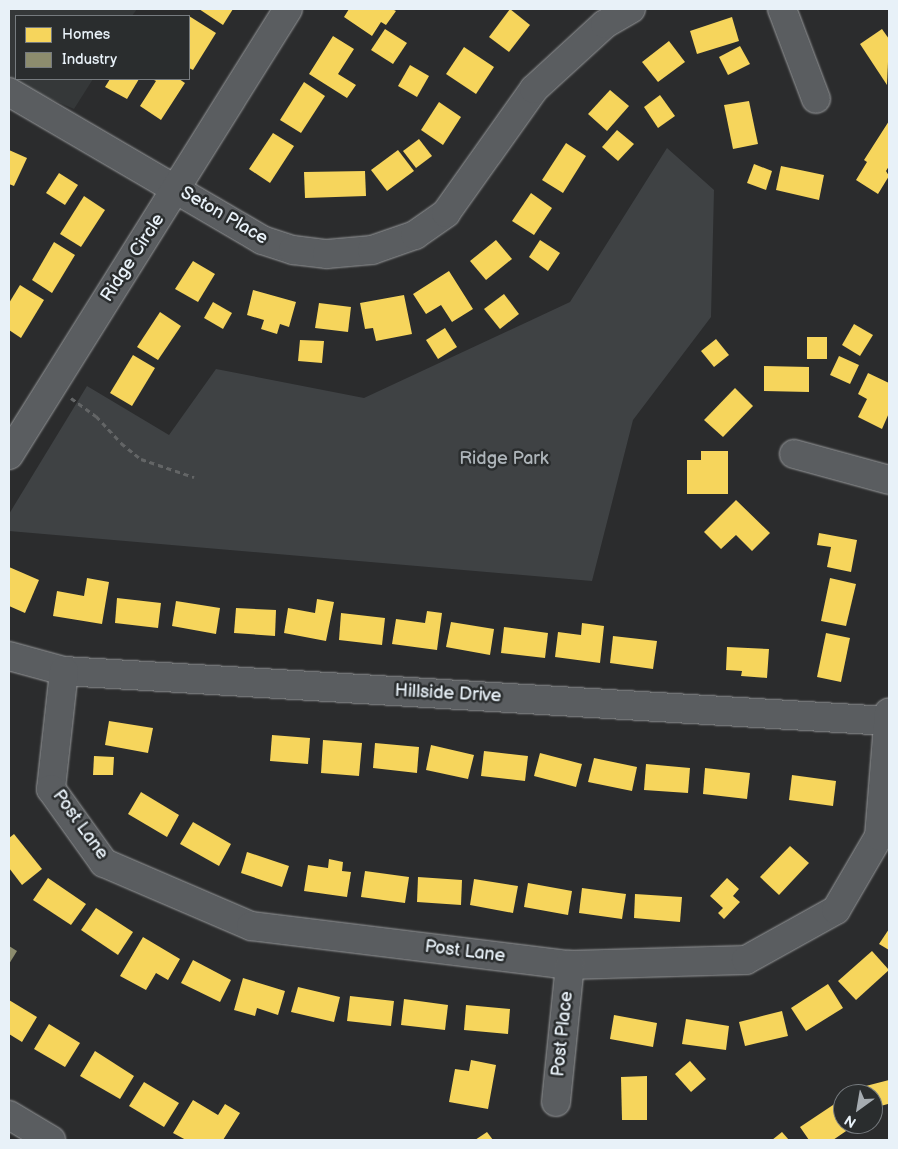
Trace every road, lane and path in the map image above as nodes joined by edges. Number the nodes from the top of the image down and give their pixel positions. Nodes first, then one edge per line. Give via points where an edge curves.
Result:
1 (288, 9) edge
2 (631, 9) edge
3 (782, 9) edge
4 (9, 92) edge
5 (816, 99) dead end
6 (178, 189) junction
7 (52, 385) junction
8 (794, 454) dead end
9 (9, 455) edge
10 (194, 477) dead end
11 (889, 480) edge
12 (9, 656) edge
13 (64, 671) junction
14 (889, 718) edge
15 (570, 965) junction
16 (556, 1102) dead end
17 (9, 1115) edge
18 (50, 1140) edge

1 - 6 street, Ridge Circle
2 - 6 street, Seton Place via 605,24 534,89 446,214 415,235 372,250 327,254 293,250 262,240
3 - 5 street
4 - 6 street, Seton Place
6 - 7 street, Ridge Circle
7 - 9 street, Ridge Circle
7 - 10 path via 96,416 141,459
8 - 11 street
12 - 13 street, Hillside Drive
13 - 14 street, Hillside Drive
13 - 15 street, Post Lane via 51,789 104,863 251,926
14 - 15 street, Post Lane via 879,836 836,910 746,960
15 - 16 street, Post Place
17 - 18 street

